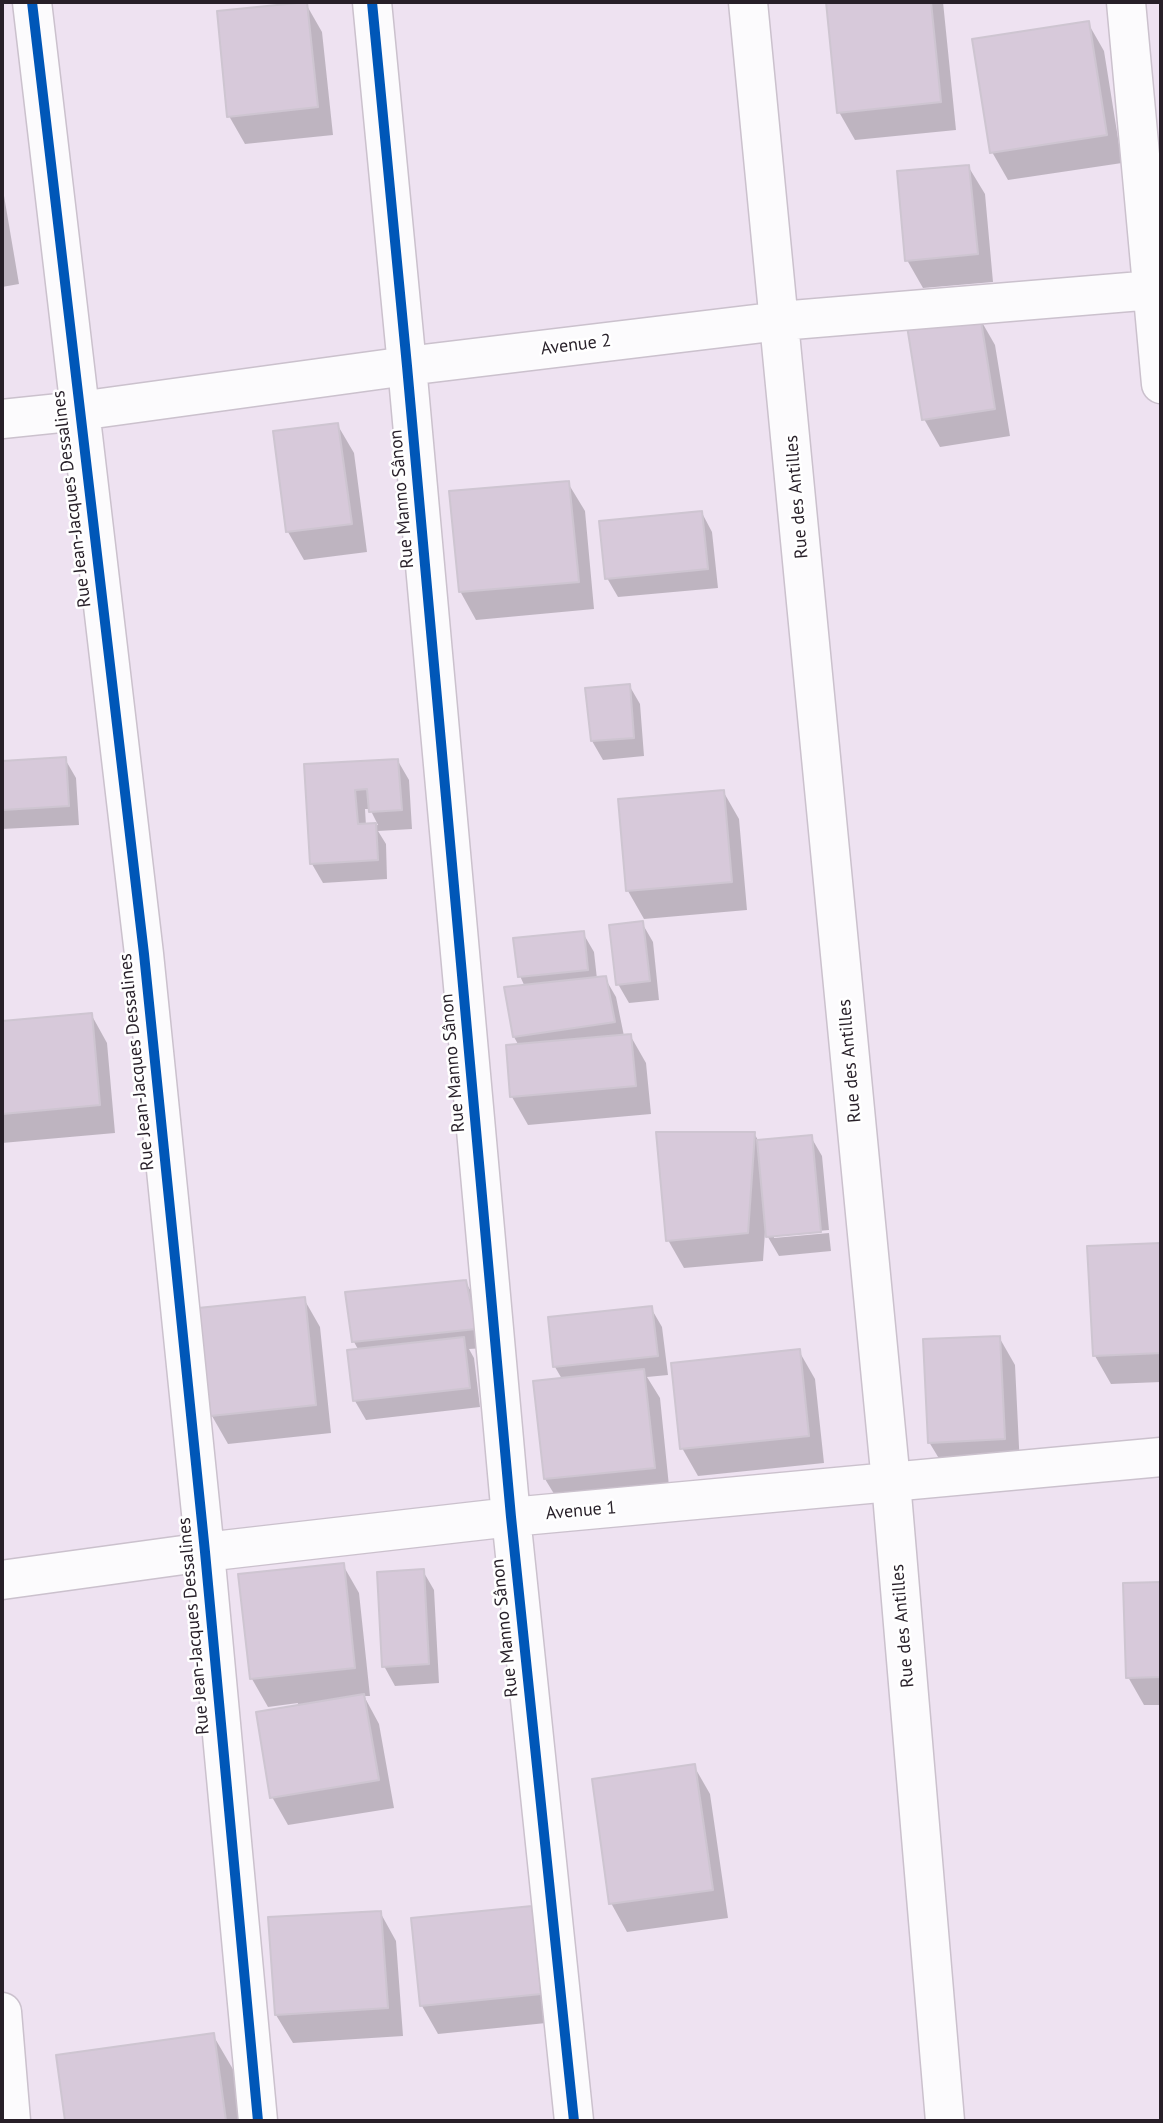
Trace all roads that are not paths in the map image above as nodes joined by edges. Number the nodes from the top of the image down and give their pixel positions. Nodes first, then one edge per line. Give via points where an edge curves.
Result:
1 (32, 2) edge
2 (372, 2) edge
3 (748, 2) edge
4 (1126, 2) edge
5 (1153, 290) junction
6 (780, 321) junction
7 (407, 366) junction
8 (1161, 384) edge
9 (79, 411) junction
10 (2, 419) edge
11 (1161, 1457) edge
12 (891, 1482) junction
13 (511, 1517) junction
14 (205, 1552) junction
15 (2, 1580) edge
16 (2, 2012) edge
17 (11, 2121) edge
18 (258, 2121) edge
19 (574, 2121) edge
20 (945, 2121) edge

1 - 9 street, Rue Jean-Jacques Dessalines
2 - 7 street, Rue Manno Sânon
3 - 6 street, Rue des Antilles
4 - 5 street
5 - 6 street, Avenue 2
5 - 8 street
6 - 7 street, Avenue 2
6 - 12 street, Rue des Antilles
7 - 9 street, Avenue 2
7 - 13 street, Rue Manno Sânon
9 - 10 street, Avenue 2
9 - 14 street, Rue Jean-Jacques Dessalines via 144,954
11 - 12 street, Avenue 1
12 - 13 street, Avenue 1
12 - 20 street, Rue des Antilles
13 - 14 street, Avenue 1
13 - 19 street, Rue Manno Sânon
14 - 15 street, Avenue 1
14 - 18 street, Rue Jean-Jacques Dessalines
16 - 17 street

